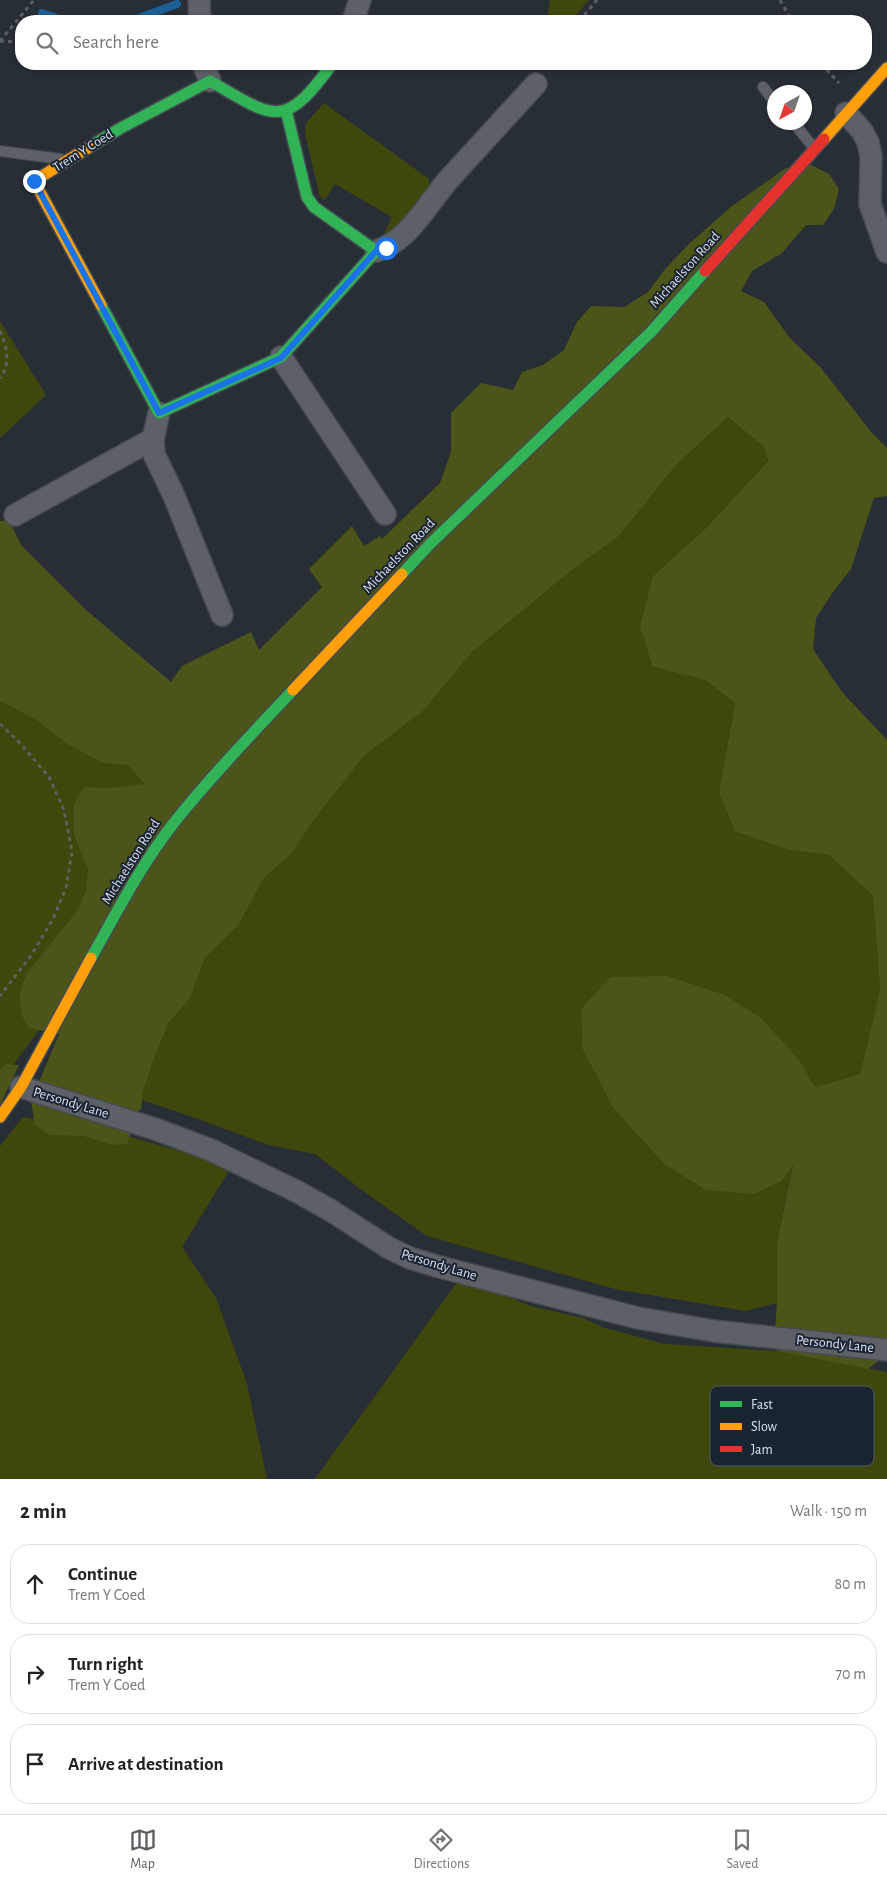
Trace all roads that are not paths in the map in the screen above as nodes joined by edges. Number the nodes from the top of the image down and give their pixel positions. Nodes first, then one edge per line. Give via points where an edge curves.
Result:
1 (199, 0) edge
2 (360, 0) edge
3 (200, 15) edge
4 (355, 15) edge
5 (887, 68) edge
6 (328, 70) edge
7 (207, 72) edge
8 (536, 84) dead end
9 (763, 87) dead end
10 (767, 92) edge
11 (286, 110) junction
12 (846, 113) junction
13 (799, 130) edge
14 (814, 148) junction
15 (0, 151) edge
16 (68, 160) junction
17 (376, 251) junction
18 (887, 252) edge
19 (281, 358) junction
20 (159, 413) junction
21 (153, 439) junction
22 (385, 514) dead end
23 (15, 515) dead end
24 (222, 615) dead end
25 (21, 1087) junction
26 (0, 1117) edge
27 (887, 1350) edge

1 - 3 street
2 - 4 street
5 - 12 street, Michaelston Road
6 - 11 street via 300,101
7 - 11 street, Trem Y Coed via 253,106 270,112
7 - 16 street, Trem Y Coed
8 - 17 street via 411,227 398,240
9 - 10 lane
11 - 17 street via 307,197 314,207
12 - 14 street, Michaelston Road
12 - 18 street via 868,142 871,156 870,204
13 - 14 lane
14 - 25 street, Michaelston Road via 651,332 431,543 251,735 173,824 134,880
15 - 16 lane
16 - 20 street, Trem Y Coed via 34,181
17 - 19 street
19 - 20 street
19 - 22 street
20 - 21 street
21 - 23 street
21 - 24 street via 154,454
25 - 26 street, Michaelston Road
25 - 27 street, Persondy Lane via 211,1150 296,1191 410,1258 638,1318 714,1331

